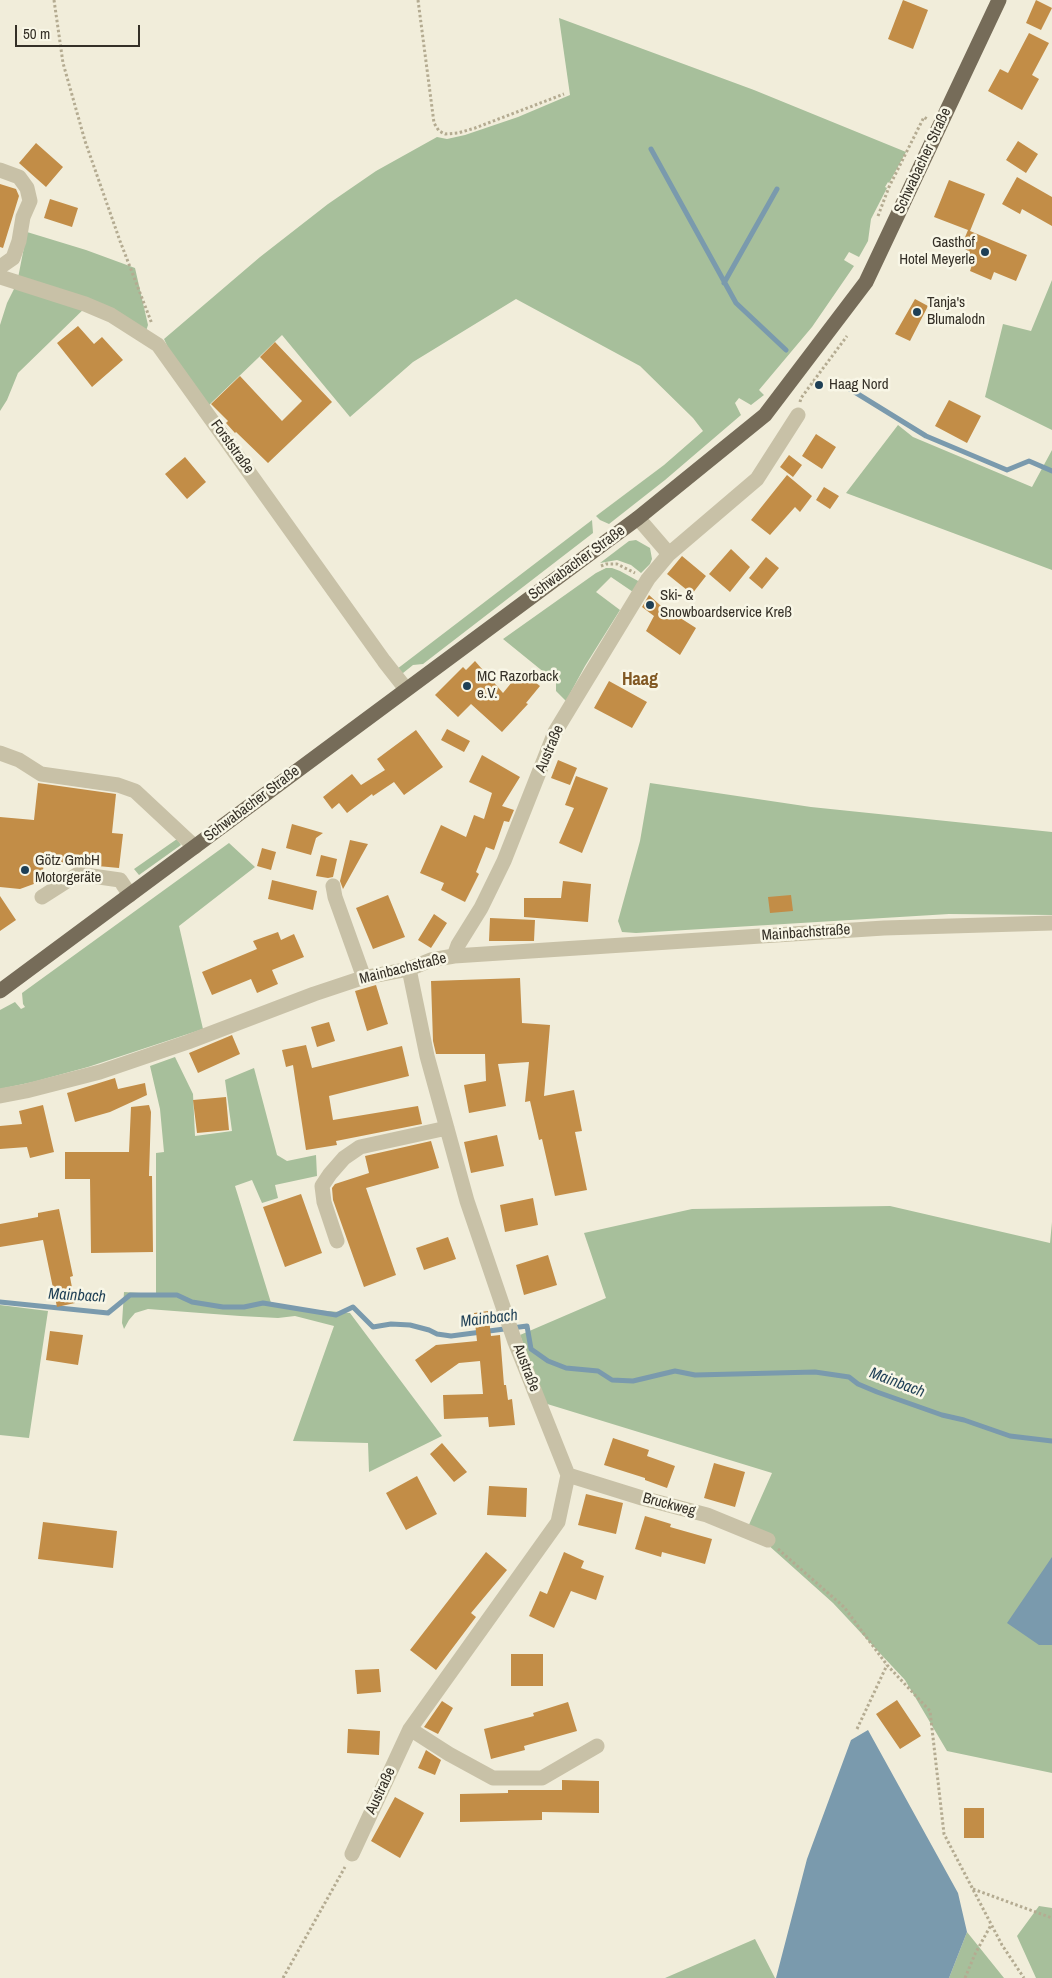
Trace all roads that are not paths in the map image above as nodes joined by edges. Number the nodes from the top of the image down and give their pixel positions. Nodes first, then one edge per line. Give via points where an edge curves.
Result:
1 (999, 0) edge
2 (0, 170) edge
3 (0, 267) edge
4 (0, 277) edge
5 (798, 414) dead end
6 (638, 518) junction
7 (669, 554) junction
8 (406, 689) junction
9 (0, 753) edge
10 (194, 848) junction
11 (333, 886) dead end
12 (130, 895) junction
13 (42, 897) dead end
14 (1052, 923) edge
15 (454, 956) junction
16 (409, 969) junction
17 (364, 978) junction
18 (0, 991) edge
19 (0, 1096) edge
20 (447, 1128) junction
21 (337, 1241) dead end
22 (568, 1475) junction
23 (768, 1540) road end
24 (410, 1729) junction
25 (597, 1746) dead end
26 (352, 1854) road end

1 - 6 main road, Schwabacher Straße via 866,282 765,414
2 - 3 street via 18,177 27,188 30,201 13,258
4 - 8 street, Forststraße via 111,315 158,345
5 - 7 street, Austraße via 757,479
6 - 7 street
6 - 8 main road, Schwabacher Straße
7 - 15 street, Austraße via 648,580 555,732 504,861
8 - 10 main road, Schwabacher Straße
9 - 10 street via 41,774 118,785 135,792
10 - 12 main road, Schwabacher Straße
11 - 17 street
12 - 13 street via 120,880 78,874
12 - 18 main road, Schwabacher Straße
14 - 15 street, Mainbachstraße via 884,928
15 - 16 street, Mainbachstraße via 431,960
16 - 17 street, Mainbachstraße
16 - 20 street, Austraße via 427,1056
17 - 19 street, Mainbachstraße via 100,1072
20 - 21 street via 360,1147 344,1158 322,1186
20 - 22 street, Austraße via 467,1201 515,1342
22 - 23 street, Bruckweg via 707,1515
22 - 24 street, Austraße via 558,1522
24 - 25 street via 493,1778 542,1778
24 - 26 street, Austraße

